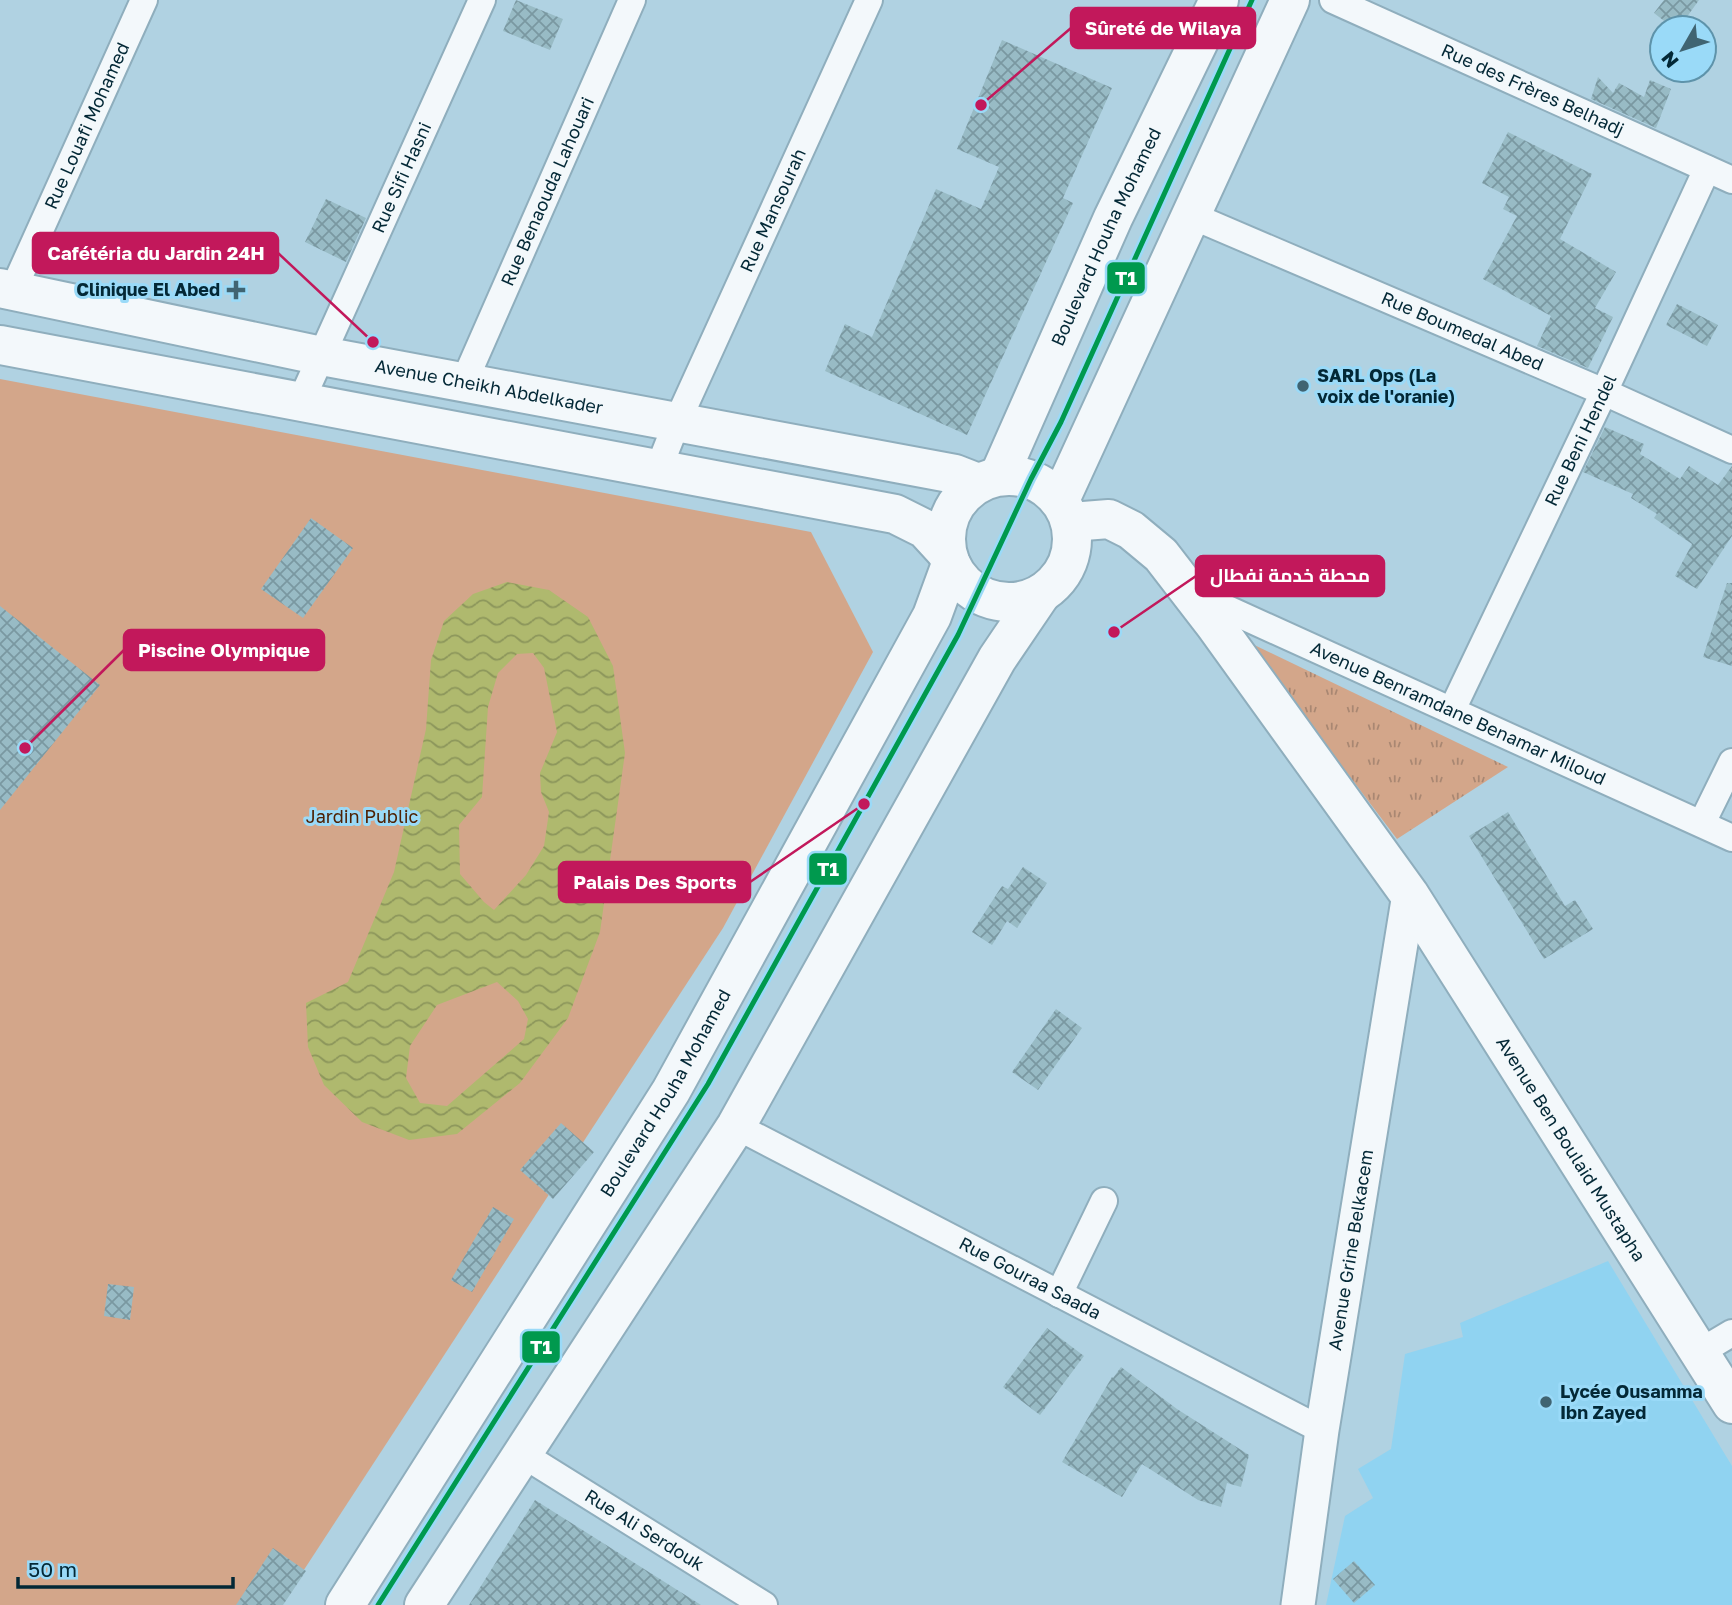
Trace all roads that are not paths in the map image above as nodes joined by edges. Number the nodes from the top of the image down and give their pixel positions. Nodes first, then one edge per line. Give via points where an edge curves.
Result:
1 (144, 0) edge
2 (482, 0) edge
3 (632, 0) edge
4 (869, 0) edge
5 (1219, 0) edge
6 (1290, 0) edge
7 (1333, 0) edge
8 (1707, 169) junction
9 (1732, 180) edge
10 (1190, 215) junction
11 (6, 289) edge
12 (0, 345) edge
13 (322, 356) junction
14 (464, 382) junction
15 (1604, 392) junction
16 (301, 401) junction
17 (677, 422) junction
18 (1732, 450) edge
19 (658, 470) junction
20 (988, 480) junction
21 (1065, 511) junction
22 (949, 558) junction
23 (1184, 585) junction
24 (1041, 594) junction
25 (1452, 710) junction
26 (1732, 762) edge
27 (1702, 823) junction
28 (1732, 838) edge
29 (1409, 894) junction
30 (736, 1126) junction
31 (1104, 1201) dead end
32 (1059, 1294) junction
33 (1716, 1342) edge
34 (1732, 1404) edge
35 (1322, 1430) junction
36 (523, 1454) junction
37 (345, 1605) edge
38 (424, 1605) edge
39 (764, 1605) edge
40 (1298, 1605) edge

1 - 11 street, Rue Louafi Mohamed
2 - 13 street, Rue Sifi Hasni
3 - 14 street, Rue Benaouda Lahouari
4 - 17 street, Rue Mansourah
5 - 20 main road, Boulevard Houha Mohamed
6 - 10 main road
7 - 8 street, Rue des Frères Belhadj
8 - 9 street, Rue des Frères Belhadj
8 - 15 street, Rue Beni Hendel
10 - 15 street, Rue Boumedal Abed
10 - 21 main road
11 - 13 main road, Avenue Cheikh Abdelkader
12 - 16 main road
13 - 14 main road, Avenue Cheikh Abdelkader
13 - 16 street, Rue Sifi Hasni
14 - 17 main road, Avenue Cheikh Abdelkader
15 - 18 street, Rue Boumedal Abed
15 - 25 street, Rue Beni Hendel
16 - 19 main road
17 - 19 street, Rue Mansourah
17 - 20 main road, Avenue Cheikh Abdelkader
19 - 22 main road via 895,514 925,529
20 - 21 main road via 1031,479 1046,487
20 - 22 main road via 962,496 951,513 946,533
21 - 23 main road, Avenue Ben Boulaid Mustapha via 1122,525 1161,555
21 - 24 main road via 1073,538 1072,554 1060,579
22 - 24 main road via 966,586 992,601 1012,603
22 - 37 main road, Boulevard Houha Mohamed via 932,616 671,1091
23 - 25 street, Avenue Benramdane Benamar Miloud
23 - 29 main road, Avenue Ben Boulaid Mustapha
24 - 30 main road via 997,659
25 - 27 street, Avenue Benramdane Benamar Miloud
26 - 27 street
27 - 28 street, Avenue Benramdane Benamar Miloud
29 - 33 main road, Avenue Ben Boulaid Mustapha
29 - 35 street, Avenue Grine Belkacem
30 - 32 street, Rue Gouraa Saada
30 - 36 main road
31 - 32 street
32 - 35 street, Rue Gouraa Saada
33 - 34 main road, Avenue Ben Boulaid Mustapha
35 - 40 street, Avenue Grine Belkacem
36 - 38 main road
36 - 39 street, Rue Ali Serdouk

